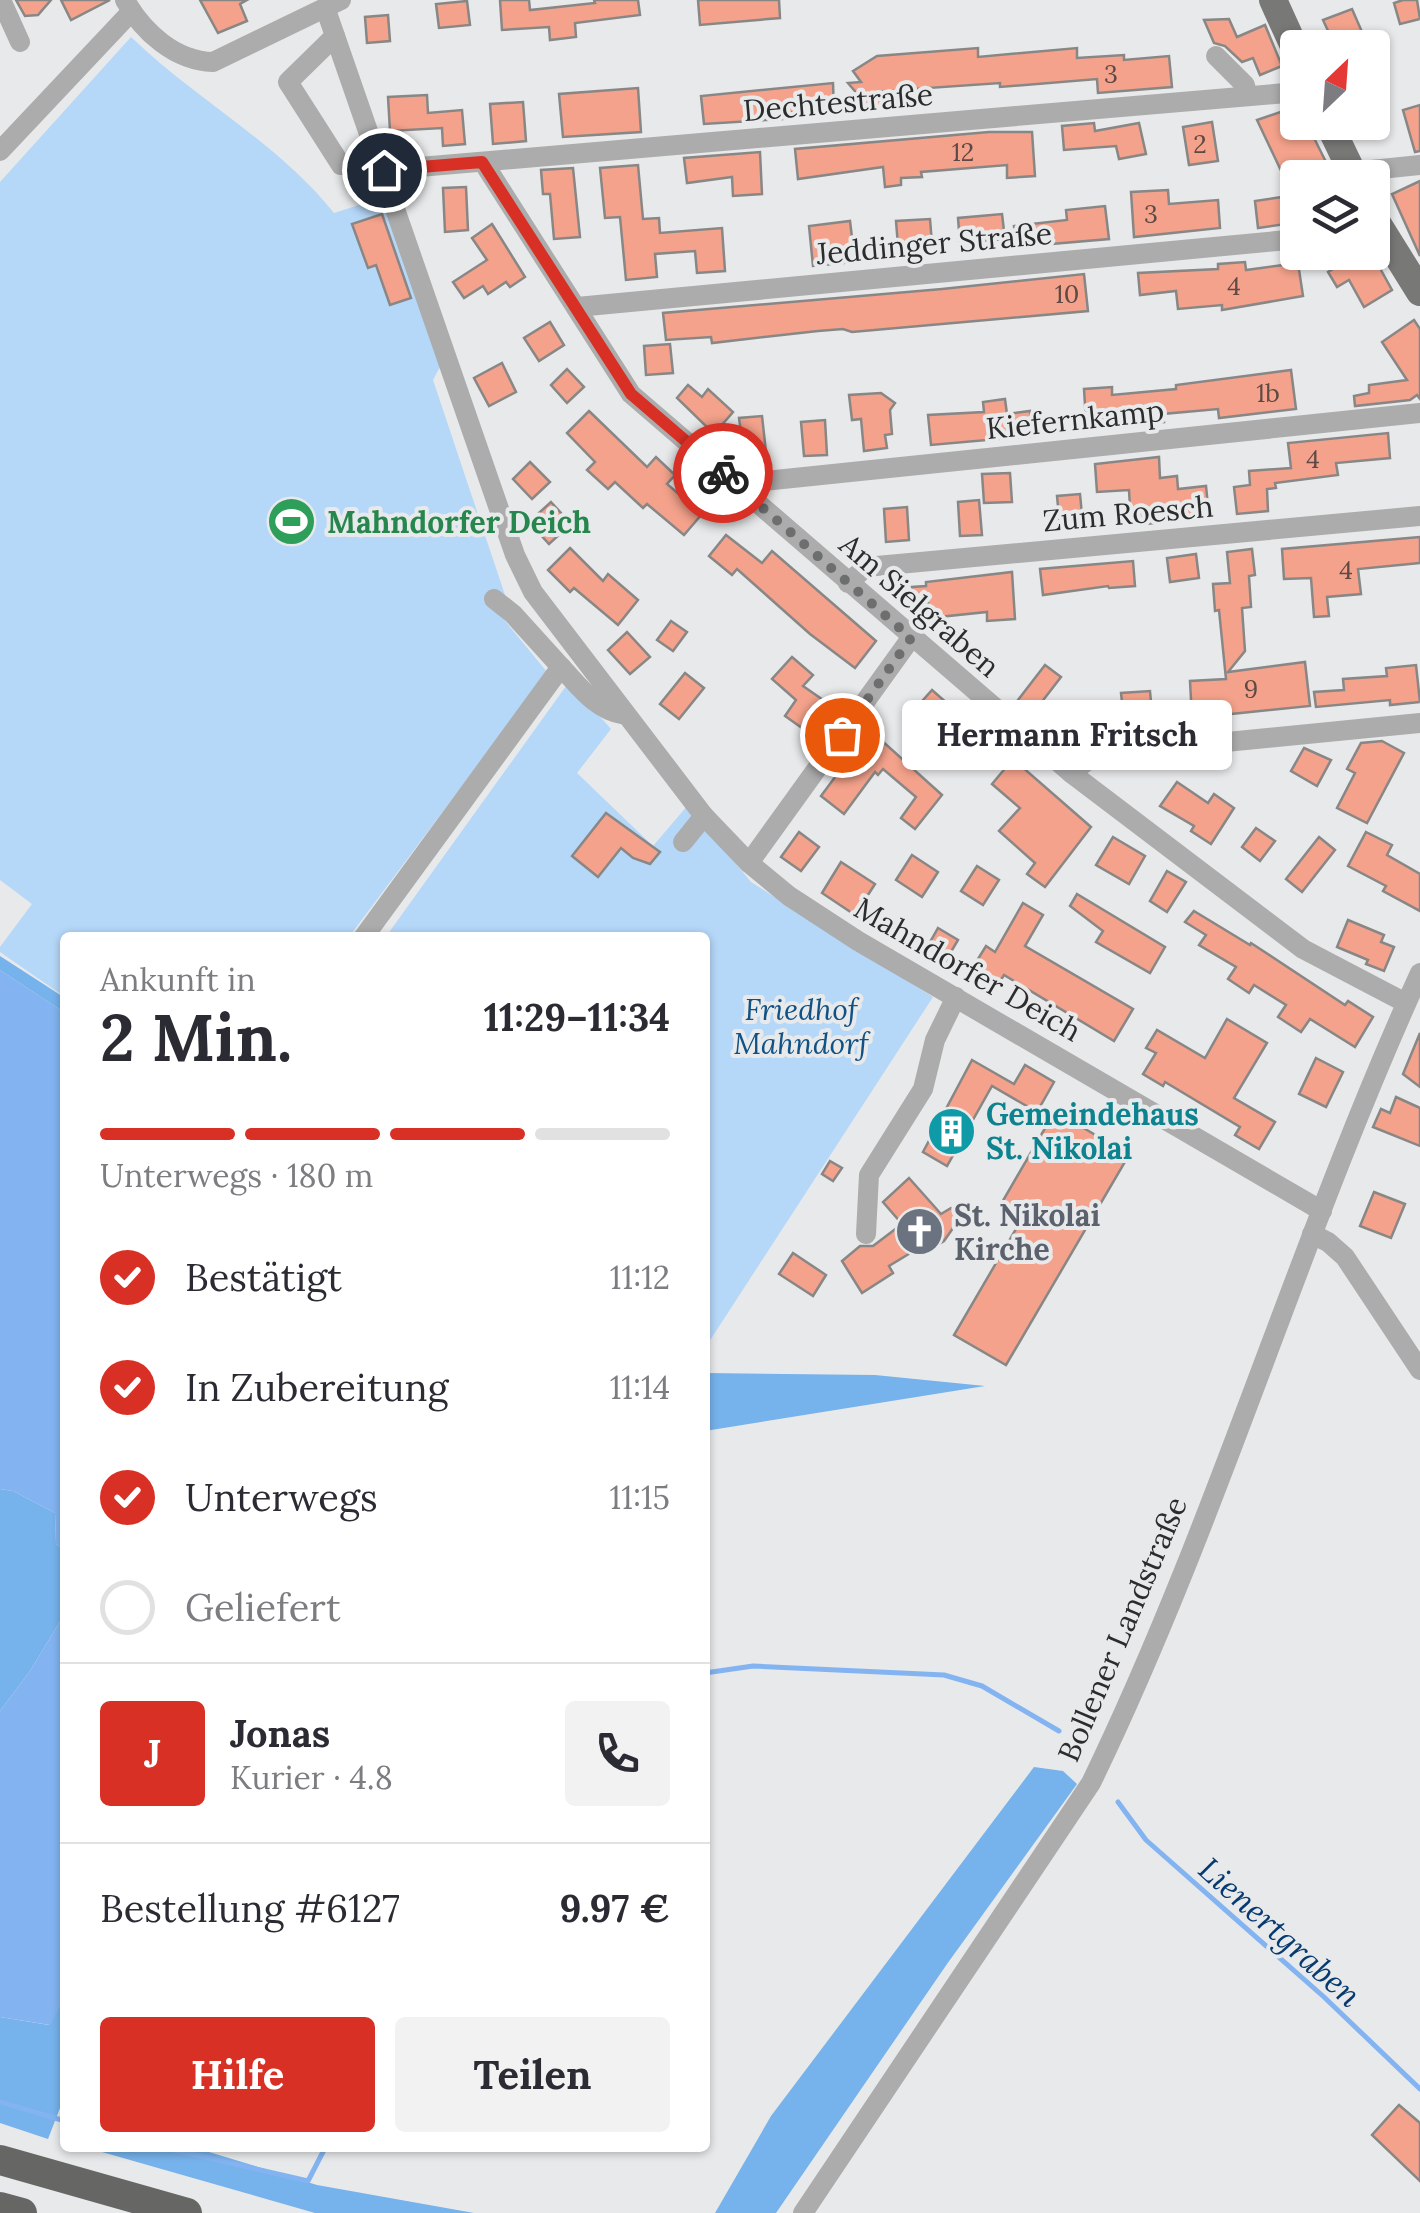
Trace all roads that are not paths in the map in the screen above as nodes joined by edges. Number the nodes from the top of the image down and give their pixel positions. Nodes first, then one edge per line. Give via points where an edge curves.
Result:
1 (0, 0) edge
2 (1279, 1) edge
3 (333, 5) edge
4 (128, 6) edge
5 (1289, 30) edge
6 (335, 36) junction
7 (20, 42) dead end
8 (1216, 56) dead end
9 (1280, 93) edge
10 (1247, 96) junction
11 (0, 151) edge
12 (482, 162) junction
13 (1420, 165) edge
14 (1390, 169) edge
15 (384, 170) junction
16 (1280, 241) edge
17 (1390, 248) edge
18 (1420, 292) edge
19 (576, 307) junction
20 (1420, 413) edge
21 (736, 484) junction
22 (1420, 516) edge
23 (848, 583) junction
24 (494, 599) dead end
25 (911, 638) junction
26 (561, 668) junction
27 (624, 714) junction
28 (1420, 723) edge
29 (1071, 773) junction
30 (704, 816) junction
31 (684, 842) dead end
32 (749, 863) junction
33 (367, 932) edge
34 (1420, 973) edge
35 (956, 998) junction
36 (1409, 1013) edge
37 (1322, 1211) junction
38 (866, 1234) dead end
39 (1312, 1234) junction
40 (1418, 1359) edge
41 (0, 2160) edge
42 (0, 2207) edge
43 (22, 2213) edge
44 (187, 2213) edge
45 (803, 2213) edge

1 - 7 street
2 - 5 main road
3 - 4 street via 214,62 177,53
3 - 6 street, Mahndorfer Deich
4 - 11 street
6 - 15 street, Mahndorfer Deich
6 - 15 street, Dechtestraße via 288,82 341,165 362,162
8 - 10 street
9 - 10 street, Dechtestraße
10 - 12 street, Dechtestraße
12 - 15 street, Dechtestraße
12 - 19 street, Am Sielgraben
13 - 14 street
15 - 27 street, Mahndorfer Deich via 515,554 532,592
16 - 19 street, Jeddinger Straße
17 - 18 main road
19 - 21 street, Am Sielgraben via 631,394
20 - 21 street, Kiefernkamp
21 - 23 street, Am Sielgraben
22 - 23 street, Zum Roesch via 866,568
23 - 25 street, Am Sielgraben
24 - 26 street
25 - 29 street, Am Sielgraben
25 - 32 street
26 - 27 street via 609,712
26 - 33 street
27 - 30 street, Mahndorfer Deich
28 - 29 street via 1095,754
29 - 36 street, Am Sielgraben via 1304,949
30 - 31 street
30 - 32 street, Mahndorfer Deich
32 - 35 street, Mahndorfer Deich via 830,923
34 - 36 street, Bollener Landstraße
35 - 37 street, Mahndorfer Deich
35 - 38 street via 922,1089 869,1175
36 - 37 street, Bollener Landstraße
37 - 39 street, Bollener Landstraße
39 - 40 street via 1344,1257
39 - 45 street, Bollener Landstraße via 1184,1566 1091,1783
41 - 44 highway
42 - 43 highway

